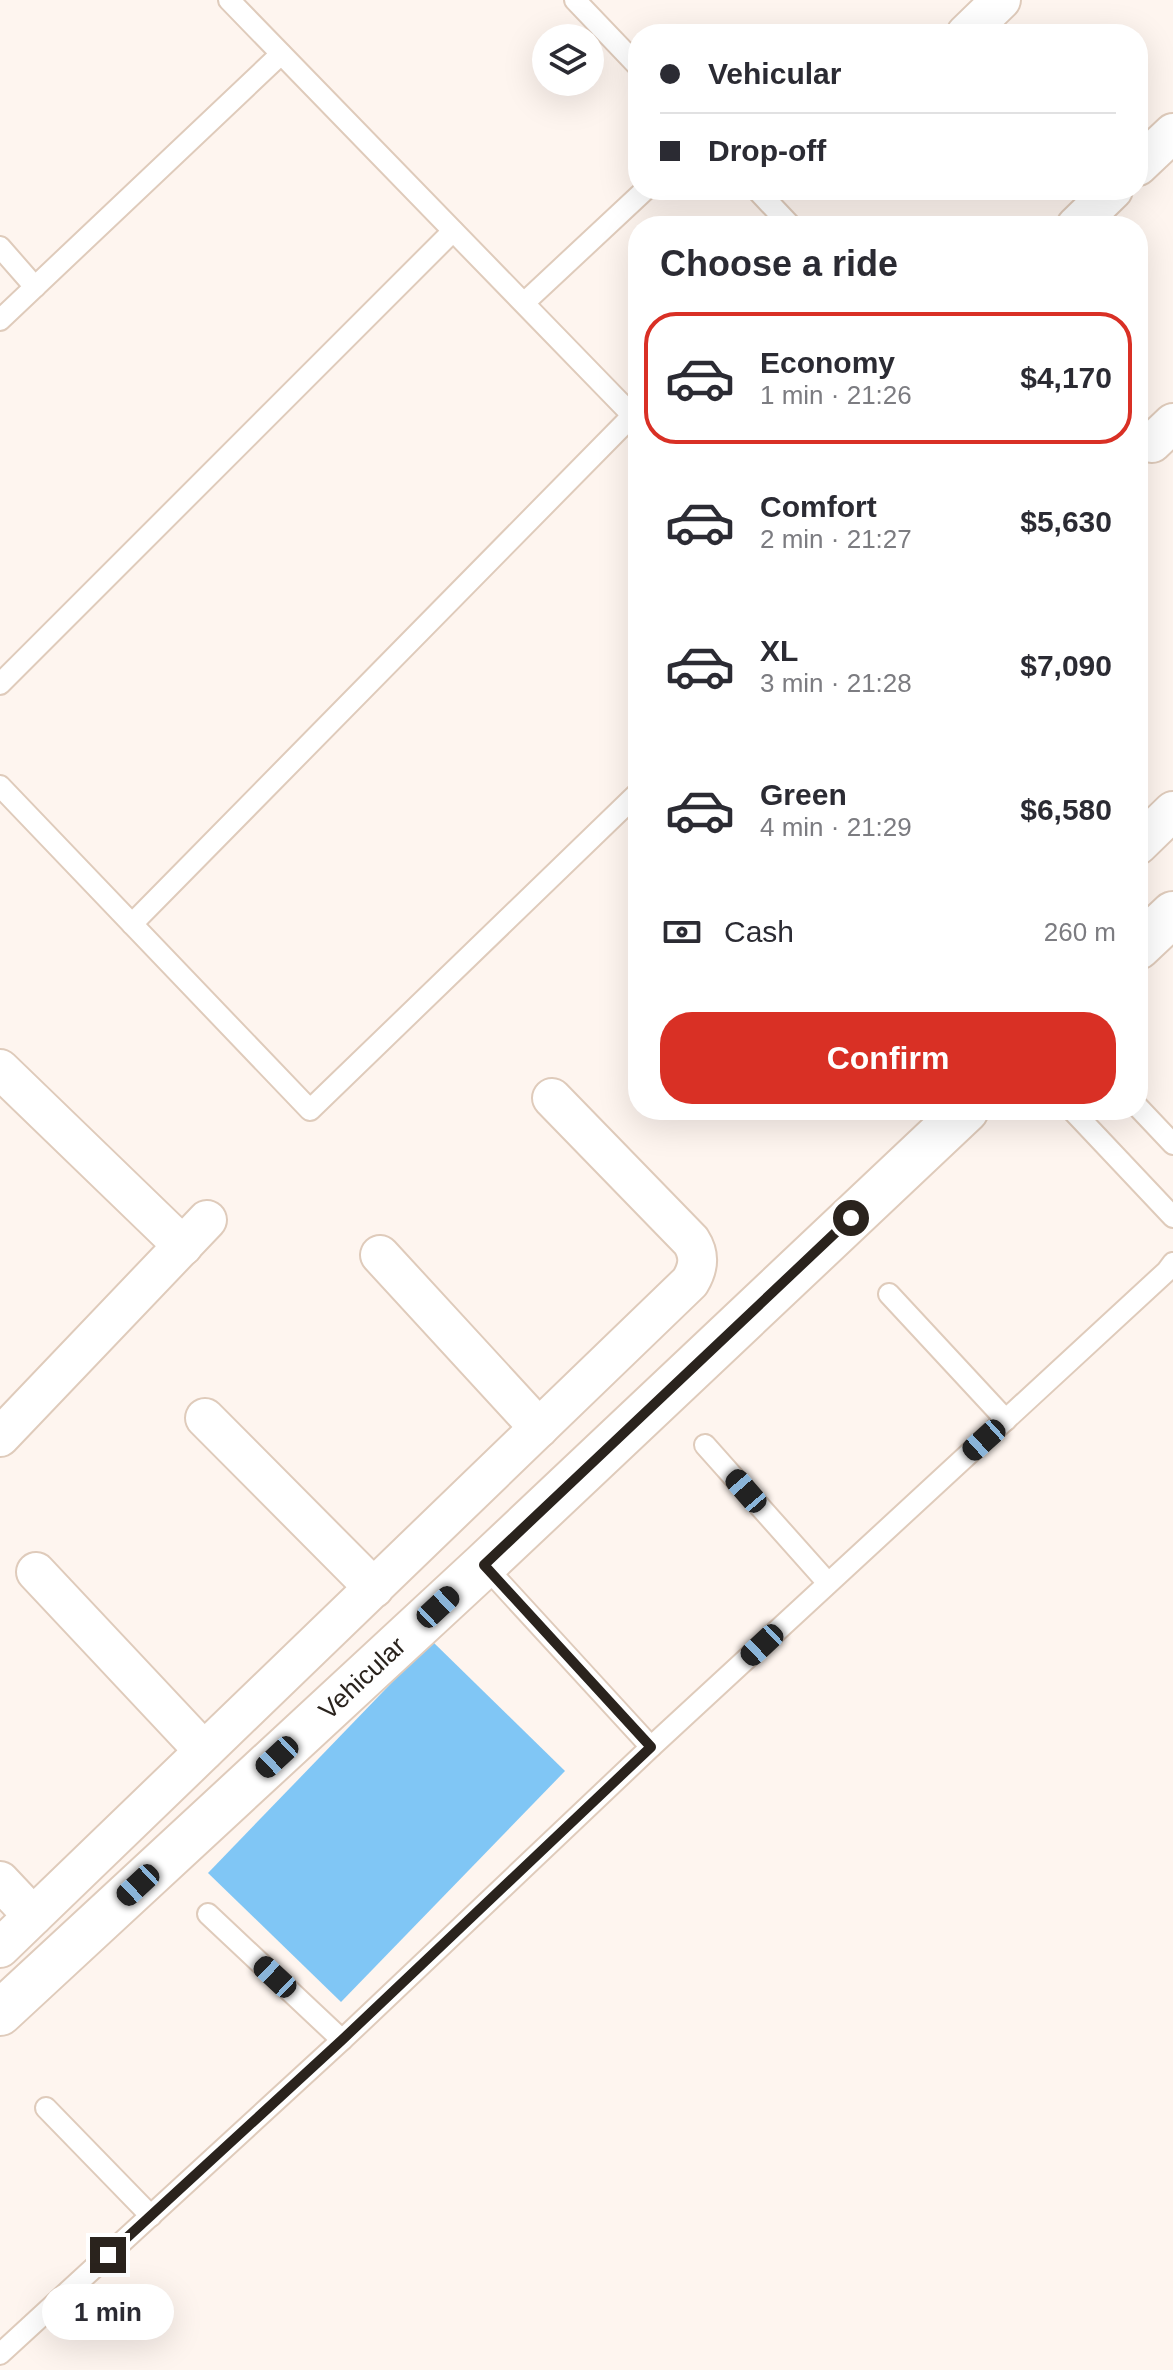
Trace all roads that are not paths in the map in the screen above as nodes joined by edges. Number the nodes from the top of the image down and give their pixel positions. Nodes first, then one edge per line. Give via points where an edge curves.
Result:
1 (229, 0) edge
2 (575, 0) edge
3 (1001, 0) edge
4 (976, 24) edge
5 (281, 54) junction
6 (628, 56) edge
7 (1173, 133) edge
8 (1148, 157) edge
9 (634, 200) edge
10 (766, 200) edge
11 (1103, 200) edge
12 (782, 216) edge
13 (1086, 216) edge
14 (453, 231) junction
15 (0, 247) edge
16 (35, 287) junction
17 (524, 303) junction
18 (0, 320) edge
19 (628, 411) edge
20 (628, 425) edge
21 (0, 684) edge
22 (0, 786) edge
23 (628, 803) edge
24 (1173, 811) edge
25 (1148, 835) edge
26 (1173, 914) edge
27 (132, 924) junction
28 (1148, 938) edge
29 (2, 1074) edge
30 (552, 1098) dead end
31 (1148, 1118) edge
32 (955, 1120) edge
33 (1081, 1120) edge
34 (1173, 1144) edge
35 (1173, 1217) edge
36 (380, 1255) dead end
37 (1173, 1263) edge
38 (889, 1294) dead end
39 (205, 1418) dead end
40 (1006, 1420) junction
41 (539, 1428) junction
42 (0, 1437) edge
43 (705, 1445) dead end
44 (484, 1565) junction
45 (36, 1572) dead end
46 (828, 1583) junction
47 (374, 1588) junction
48 (651, 1747) junction
49 (204, 1751) junction
50 (0, 1881) edge
51 (208, 1914) dead end
52 (33, 1916) junction
53 (0, 1948) edge
54 (0, 2013) edge
55 (342, 2040) junction
56 (46, 2108) dead end
57 (151, 2216) junction
58 (0, 2354) edge

1 - 5 lane
2 - 6 lane
3 - 4 street
5 - 14 lane
5 - 16 lane
7 - 8 street
9 - 17 lane
10 - 12 lane
11 - 13 street
14 - 17 lane
14 - 21 lane
15 - 16 lane
16 - 18 lane
17 - 19 lane
20 - 27 lane
22 - 27 lane
23 - 27 lane via 310,1110
24 - 25 street
26 - 28 street
29 - 42 street via 195,1233
30 - 41 street via 691,1241 698,1262 690,1282
31 - 34 lane
32 - 44 street, Vehicular
33 - 35 lane
36 - 41 street
37 - 40 lane
38 - 40 lane
39 - 47 street
40 - 46 lane
41 - 47 street
43 - 46 lane
44 - 48 lane
44 - 54 street, Vehicular
45 - 49 street
46 - 48 lane
47 - 49 street
48 - 55 lane
49 - 52 street
50 - 52 street
51 - 55 lane
52 - 53 street
55 - 57 lane
56 - 57 lane
57 - 58 lane

